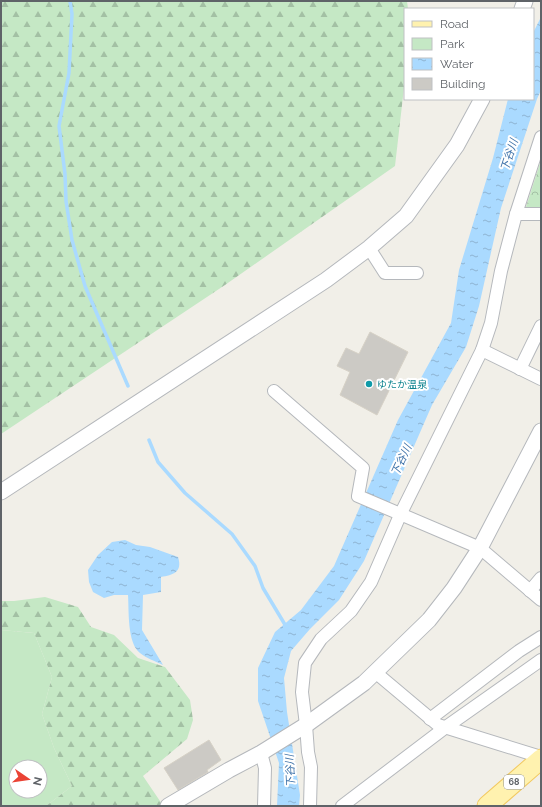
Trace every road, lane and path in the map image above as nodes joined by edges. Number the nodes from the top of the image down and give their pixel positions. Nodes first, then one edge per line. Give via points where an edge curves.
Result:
1 (481, 100) edge
2 (541, 137) edge
3 (516, 214) junction
4 (541, 214) edge
5 (369, 248) junction
6 (417, 273) dead end
7 (541, 326) edge
8 (482, 350) junction
9 (520, 369) junction
10 (541, 379) edge
11 (274, 391) dead end
12 (541, 431) edge
13 (1, 492) edge
14 (401, 513) junction
15 (480, 548) junction
16 (541, 578) edge
17 (530, 591) junction
18 (541, 600) edge
19 (541, 637) edge
20 (541, 660) edge
21 (375, 672) junction
22 (430, 719) junction
23 (306, 725) junction
24 (446, 727) junction
25 (261, 753) junction
26 (541, 758) edge
27 (168, 806) edge
28 (264, 806) edge
29 (310, 806) edge
30 (342, 806) edge
31 (487, 806) edge

1 - 5 street via 458,145 406,216
2 - 3 street
3 - 4 street
3 - 8 street via 491,323
5 - 6 street via 384,273
5 - 13 street via 319,284
7 - 9 street
8 - 9 street
8 - 14 street
9 - 10 street
11 - 14 street via 362,468 358,496
12 - 15 street
14 - 15 street
14 - 23 street via 371,582 351,611 321,639 304,663 302,692
15 - 17 street
15 - 21 street via 429,620
16 - 17 street
17 - 18 street
19 - 22 street
20 - 24 street
21 - 22 street
21 - 23 street
22 - 24 street
23 - 25 street
23 - 29 street via 311,767
24 - 26 street
24 - 30 street
25 - 27 street
25 - 28 street via 265,768
26 - 31 main road, 68

